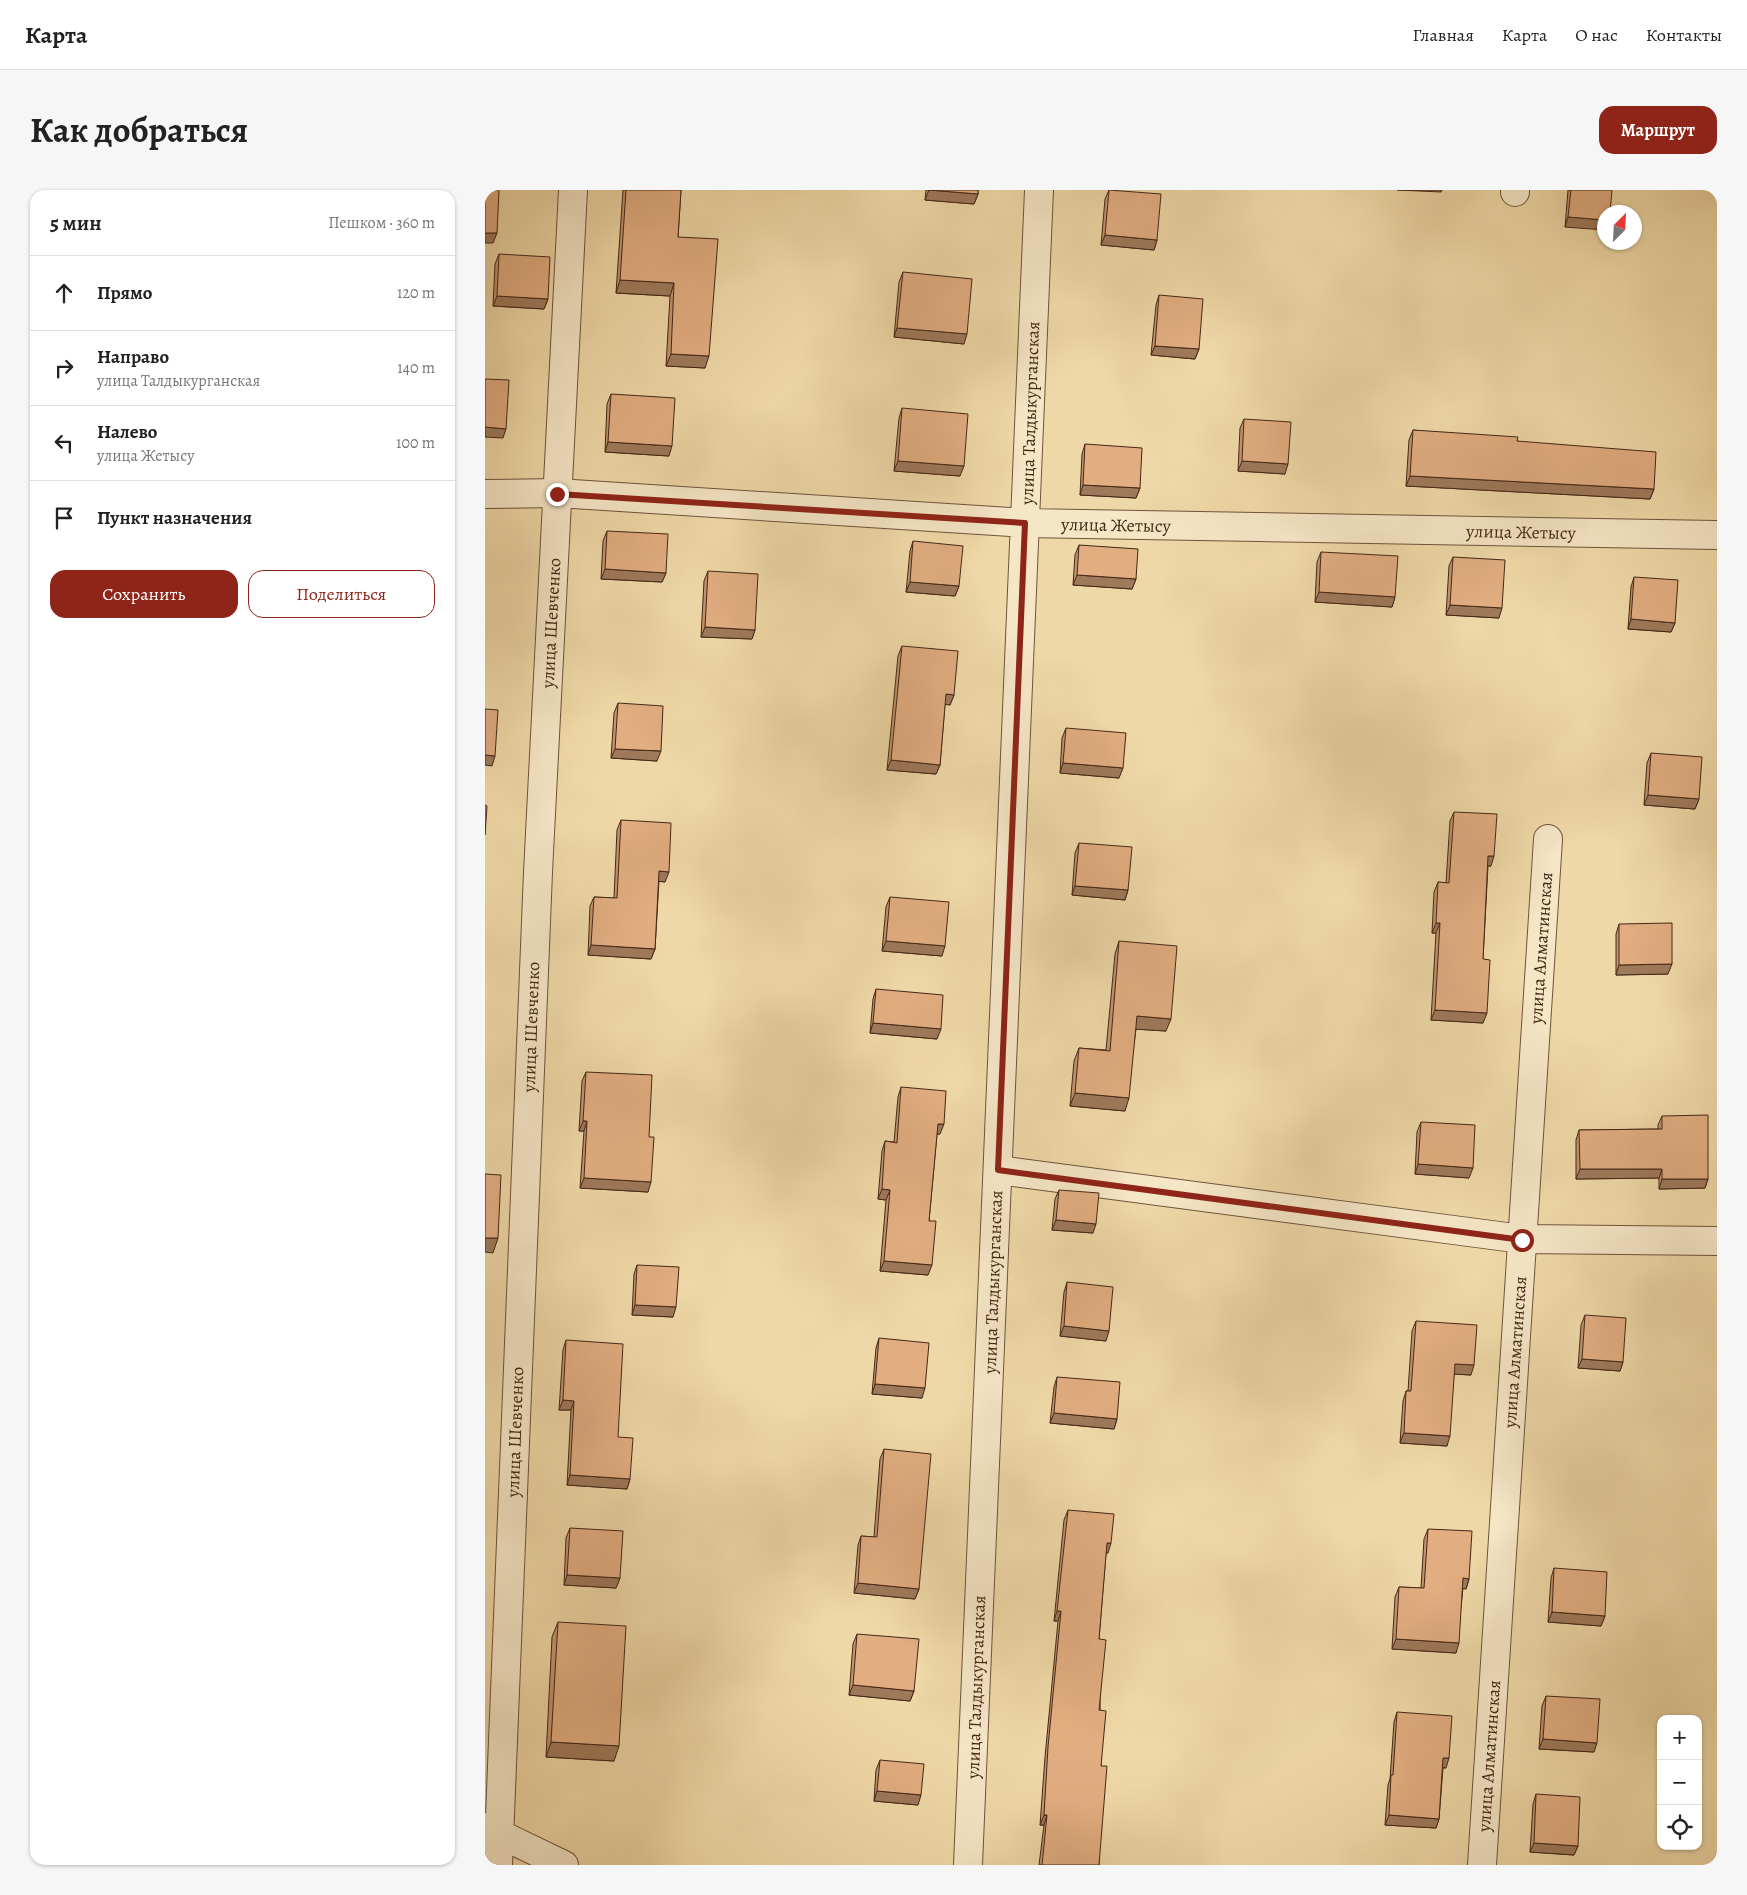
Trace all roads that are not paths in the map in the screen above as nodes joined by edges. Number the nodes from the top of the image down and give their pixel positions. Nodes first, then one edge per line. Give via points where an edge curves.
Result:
1 (573, 190) edge
2 (1039, 190) edge
3 (485, 494) edge
4 (557, 494) junction
5 (1025, 523) junction
6 (1717, 535) edge
7 (1548, 839) dead end
8 (998, 1170) junction
9 (1522, 1240) junction
10 (1717, 1242) edge
11 (492, 1830) edge
12 (498, 1865) edge
13 (564, 1865) edge
14 (968, 1865) edge
15 (1482, 1865) edge

1 - 4 street, улица Шевченко
2 - 5 street, улица Талдыкурганская
3 - 4 street, улица Жетысу
4 - 5 street, улица Жетысу
4 - 11 street, улица Шевченко
5 - 6 street, улица Жетысу
5 - 8 street, улица Талдыкурганская
7 - 9 street, улица Алматинская
8 - 9 street
8 - 14 street, улица Талдыкурганская
9 - 10 street
9 - 15 street, улица Алматинская
11 - 12 street, улица Шевченко
11 - 13 street

